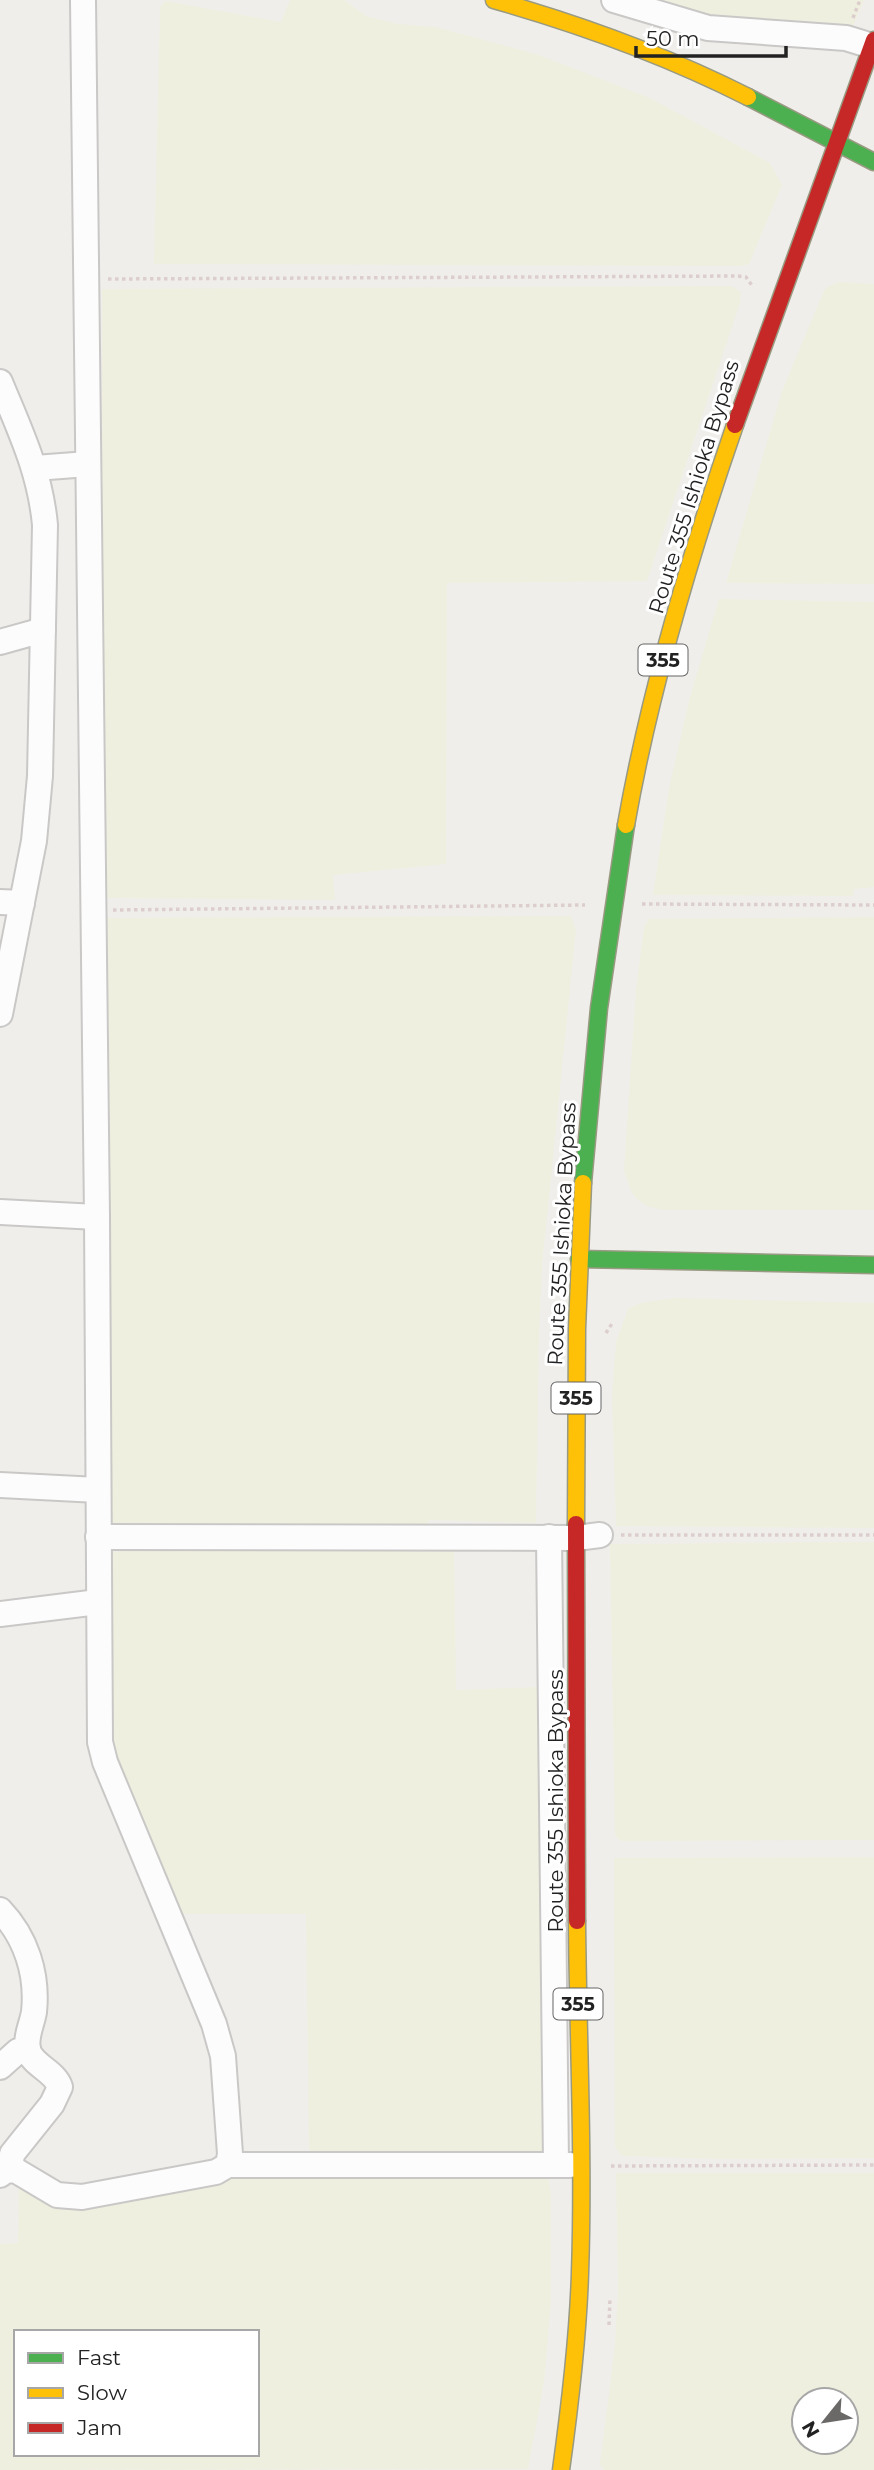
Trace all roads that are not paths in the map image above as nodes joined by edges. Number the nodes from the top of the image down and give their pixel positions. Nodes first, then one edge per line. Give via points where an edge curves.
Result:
1 (83, 0) edge
2 (494, 0) edge
3 (614, 0) edge
4 (873, 43) edge
5 (836, 143) junction
6 (874, 162) edge
7 (0, 382) edge
8 (88, 464) junction
9 (35, 468) junction
10 (43, 630) junction
11 (0, 642) edge
12 (11, 902) edge
13 (0, 1014) edge
14 (0, 1212) edge
15 (97, 1217) junction
16 (579, 1259) junction
17 (874, 1265) edge
18 (0, 1485) edge
19 (98, 1490) junction
20 (98, 1536) junction
21 (588, 1536) junction
22 (550, 1537) junction
23 (98, 1602) junction
24 (0, 1614) edge
25 (0, 1910) edge
26 (28, 2049) junction
27 (0, 2067) edge
28 (556, 2164) junction
29 (228, 2165) junction
30 (581, 2166) junction
31 (5, 2172) edge
32 (561, 2470) edge

1 - 8 street
2 - 5 main road via 561,19 661,58
3 - 4 street via 727,32
4 - 5 main road, Route 355 Ishioka Bypass / 355
5 - 6 main road
5 - 16 main road, Route 355 Ishioka Bypass / 355 via 750,375 678,603 631,797 612,906 591,1087
7 - 9 street
8 - 9 street
8 - 15 street
9 - 10 street via 45,525
10 - 11 street
10 - 12 street via 34,841
12 - 13 street
14 - 15 street
15 - 19 street
16 - 17 main road
16 - 21 main road, Route 355 Ishioka Bypass / 355
18 - 19 street
19 - 20 street
20 - 22 street
20 - 23 street
21 - 22 street
21 - 30 main road, Route 355 Ishioka Bypass / 355 via 576,1838
22 - 28 street
23 - 24 street
23 - 29 street via 103,1757 214,2024 223,2056
25 - 26 street via 30,1958 34,2002
26 - 27 street via 18,2051
26 - 31 street via 60,2087 12,2154
28 - 29 street
28 - 30 street
29 - 31 street via 216,2172 82,2197 57,2196 23,2173
30 - 32 main road, Route 355 Ishioka Bypass / 355 via 578,2325

